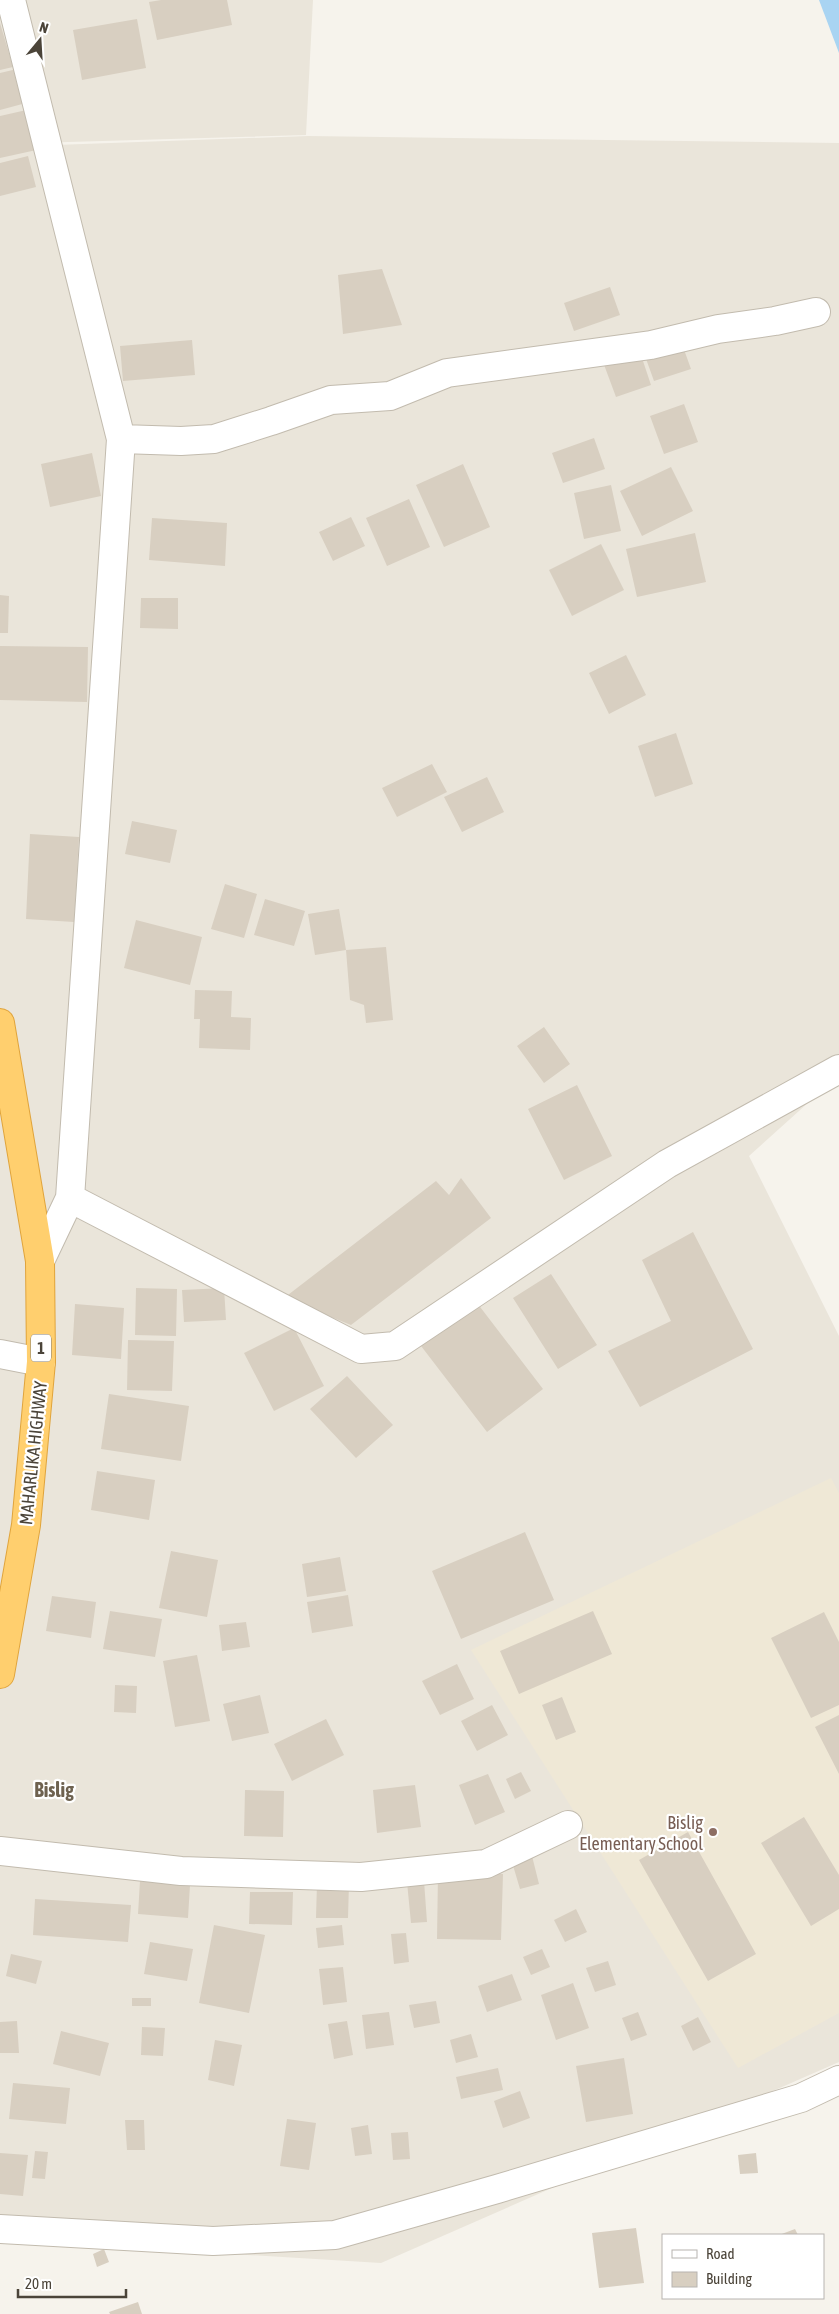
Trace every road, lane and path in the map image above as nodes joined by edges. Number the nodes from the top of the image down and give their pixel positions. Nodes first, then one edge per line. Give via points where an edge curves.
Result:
1 (12, 0) edge
2 (816, 312) dead end
3 (121, 439) junction
4 (0, 1022) edge
5 (839, 1069) edge
6 (70, 1198) junction
7 (40, 1261) junction
8 (0, 1354) edge
9 (41, 1362) junction
10 (0, 1674) edge
11 (568, 1825) dead end
12 (0, 1851) edge
13 (839, 2080) edge
14 (0, 2229) edge

1 - 3 street
2 - 3 street via 775,322 718,329 668,342 447,373 390,396 330,400 271,422 214,438 181,441
3 - 6 street
4 - 7 highway, MAHARLIKA HIGHWAY / 1
5 - 6 street via 667,1164 395,1346 361,1349
6 - 7 street
7 - 9 highway, MAHARLIKA HIGHWAY / 1
8 - 9 street
9 - 10 highway, MAHARLIKA HIGHWAY / 1 via 26,1525
11 - 12 street via 486,1864 361,1877 181,1871
13 - 14 street via 801,2098 335,2234 213,2241

